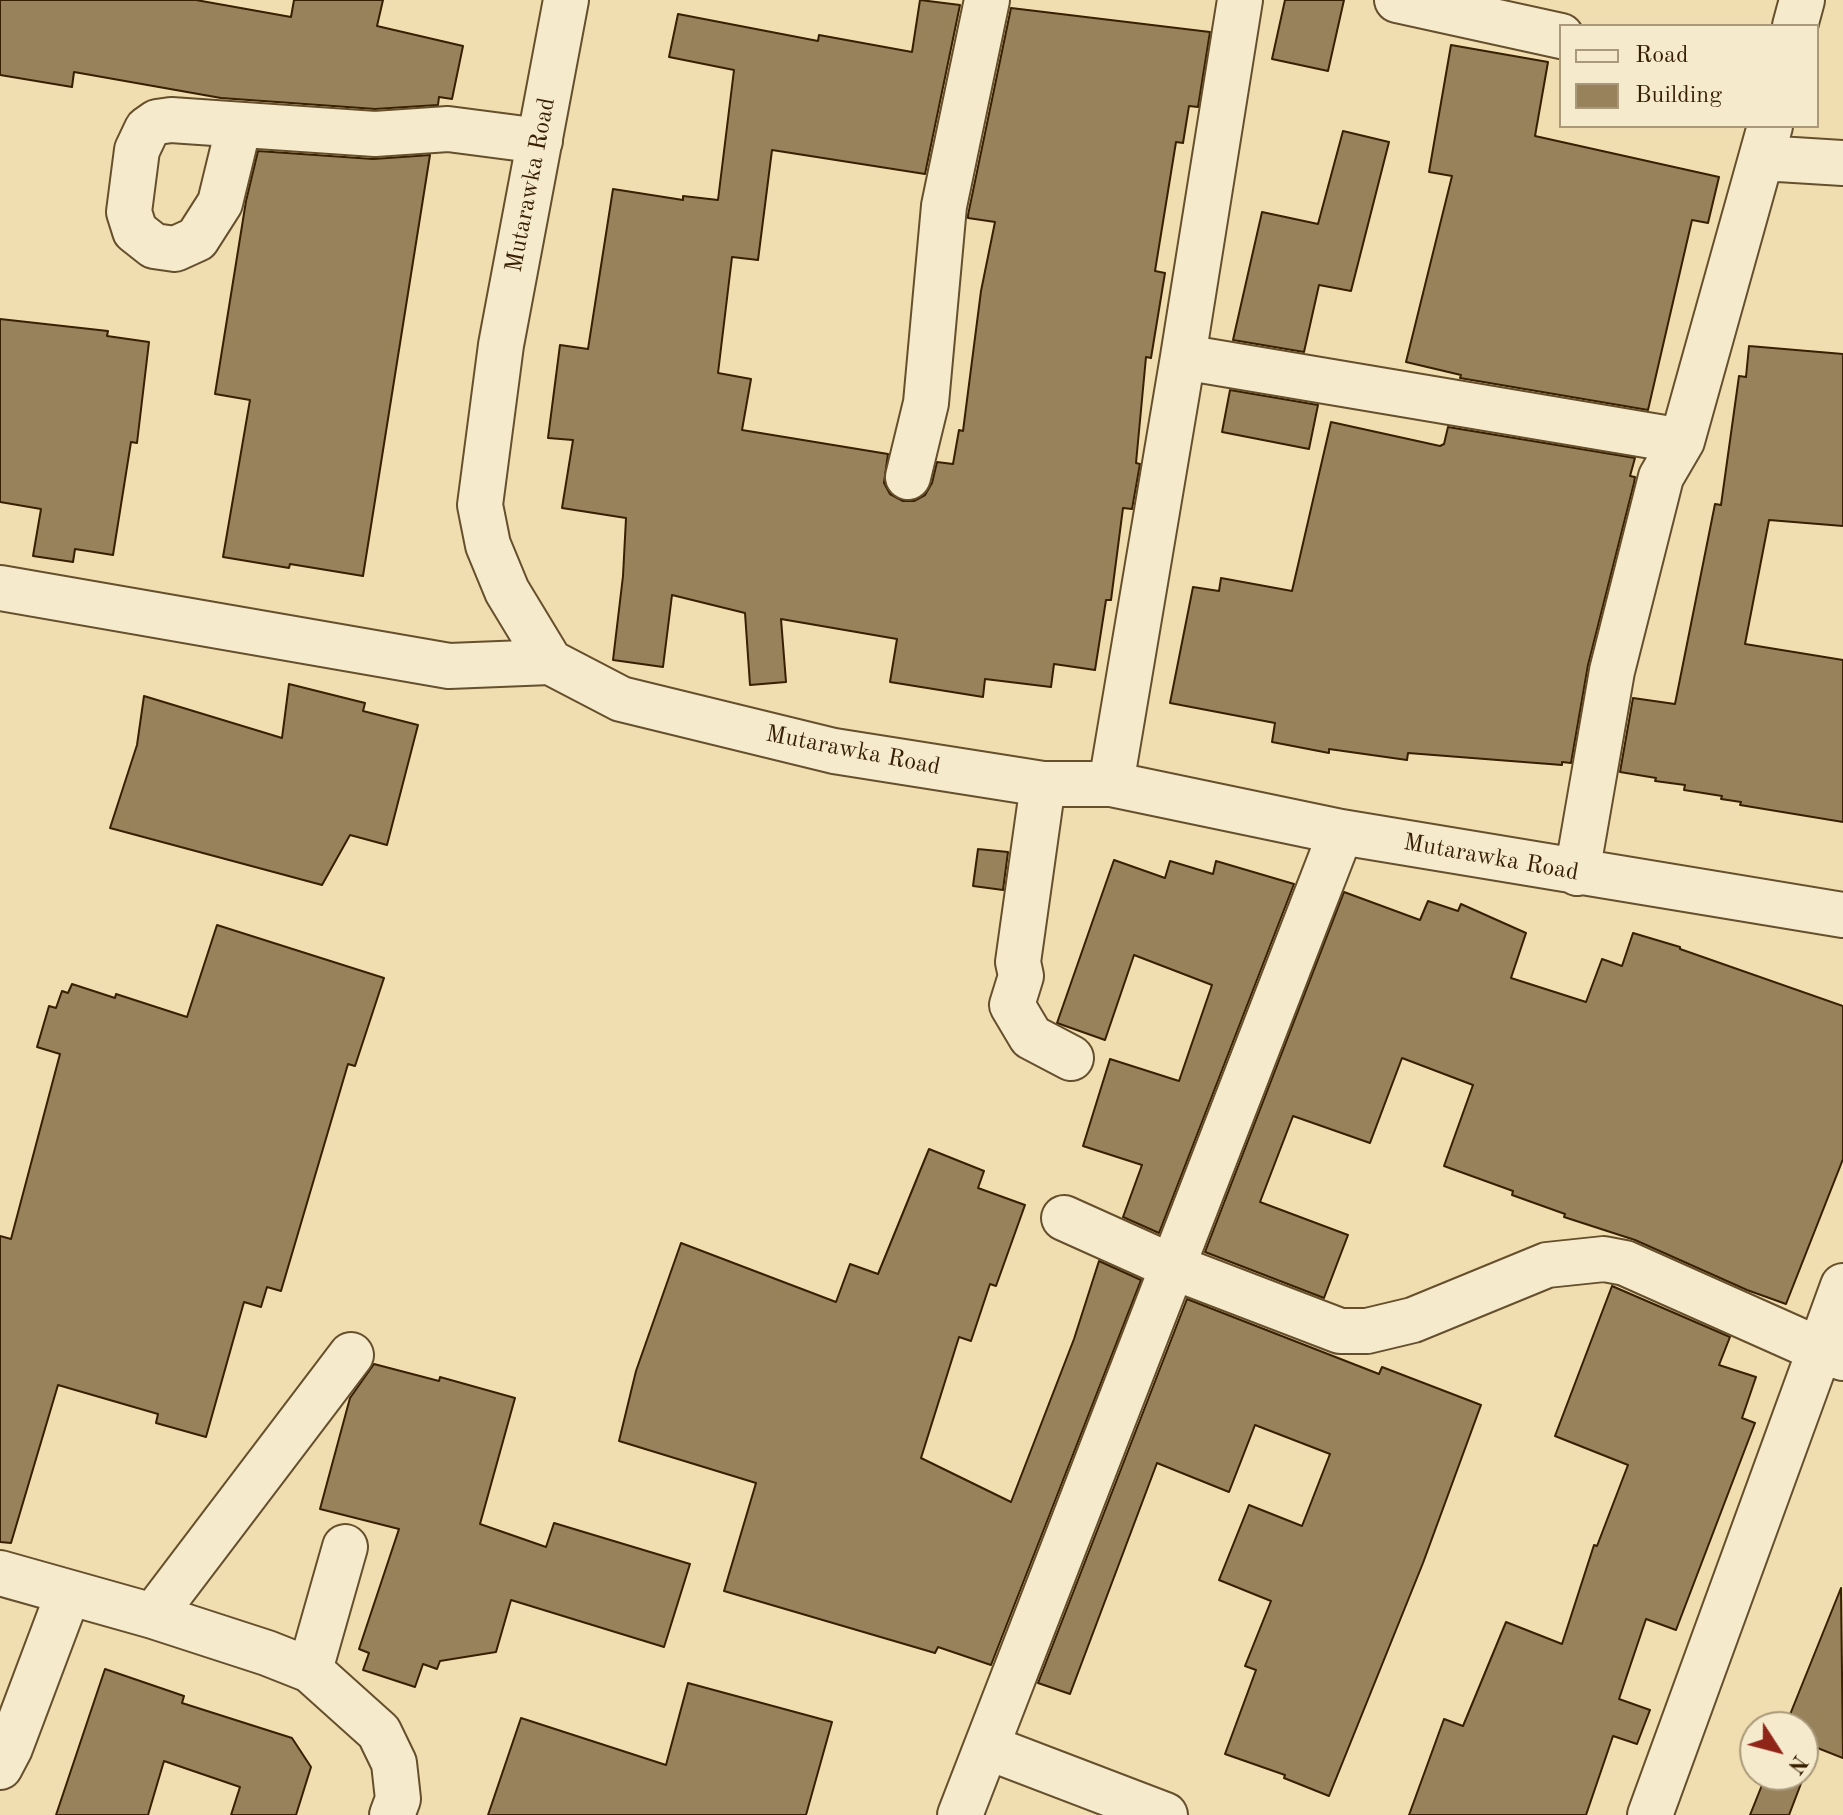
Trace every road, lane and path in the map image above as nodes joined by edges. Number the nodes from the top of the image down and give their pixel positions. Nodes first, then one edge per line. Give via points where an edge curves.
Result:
1 (566, 0) edge
2 (987, 0) edge
3 (1240, 0) edge
4 (1397, 0) edge
5 (1802, 0) edge
6 (1545, 22) edge
7 (1796, 24) edge
8 (239, 125) dead end
9 (540, 141) junction
10 (1766, 142) edge
11 (1843, 163) edge
12 (1183, 357) junction
13 (1682, 441) junction
14 (908, 477) dead end
15 (0, 588) edge
16 (550, 662) junction
17 (1043, 784) junction
18 (1111, 784) junction
19 (1341, 832) junction
20 (1577, 873) junction
21 (1843, 915) edge
22 (1071, 1058) dead end
23 (1064, 1218) dead end
24 (1173, 1267) junction
25 (1843, 1286) edge
26 (1831, 1354) edge
27 (351, 1355) dead end
28 (345, 1547) dead end
29 (0, 1573) edge
30 (68, 1594) junction
31 (153, 1616) junction
32 (310, 1670) junction
33 (987, 1747) junction
34 (0, 1767) edge
35 (392, 1815) edge
36 (960, 1815) edge
37 (1165, 1815) edge
38 (1650, 1815) edge

1 - 9 street, Mutarawka Road
2 - 14 street via 944,206 926,403
3 - 12 street
4 - 6 street
5 - 7 street
8 - 9 street via 375,134 448,129
9 - 16 street, Mutarawka Road via 501,345 480,505 488,545 507,591
10 - 11 street
10 - 13 street
12 - 13 street
12 - 18 street
13 - 20 street via 1661,477 1612,671
15 - 16 street via 449,666
16 - 17 street, Mutarawka Road via 621,699 652,707 834,751
17 - 18 street, Mutarawka Road
17 - 22 street via 1018,962 1021,976 1012,1005 1031,1037
18 - 19 street, Mutarawka Road
19 - 20 street, Mutarawka Road
19 - 24 street
20 - 21 street, Mutarawka Road
23 - 24 street
24 - 26 street via 1340,1331 1367,1331 1413,1320 1547,1265 1604,1259 1625,1263
24 - 33 street
25 - 26 street
26 - 38 street
27 - 31 street
28 - 32 street
29 - 30 street
30 - 31 street
30 - 34 street
31 - 32 street
32 - 35 street via 379,1732 394,1763 398,1799
33 - 36 street
33 - 37 street

